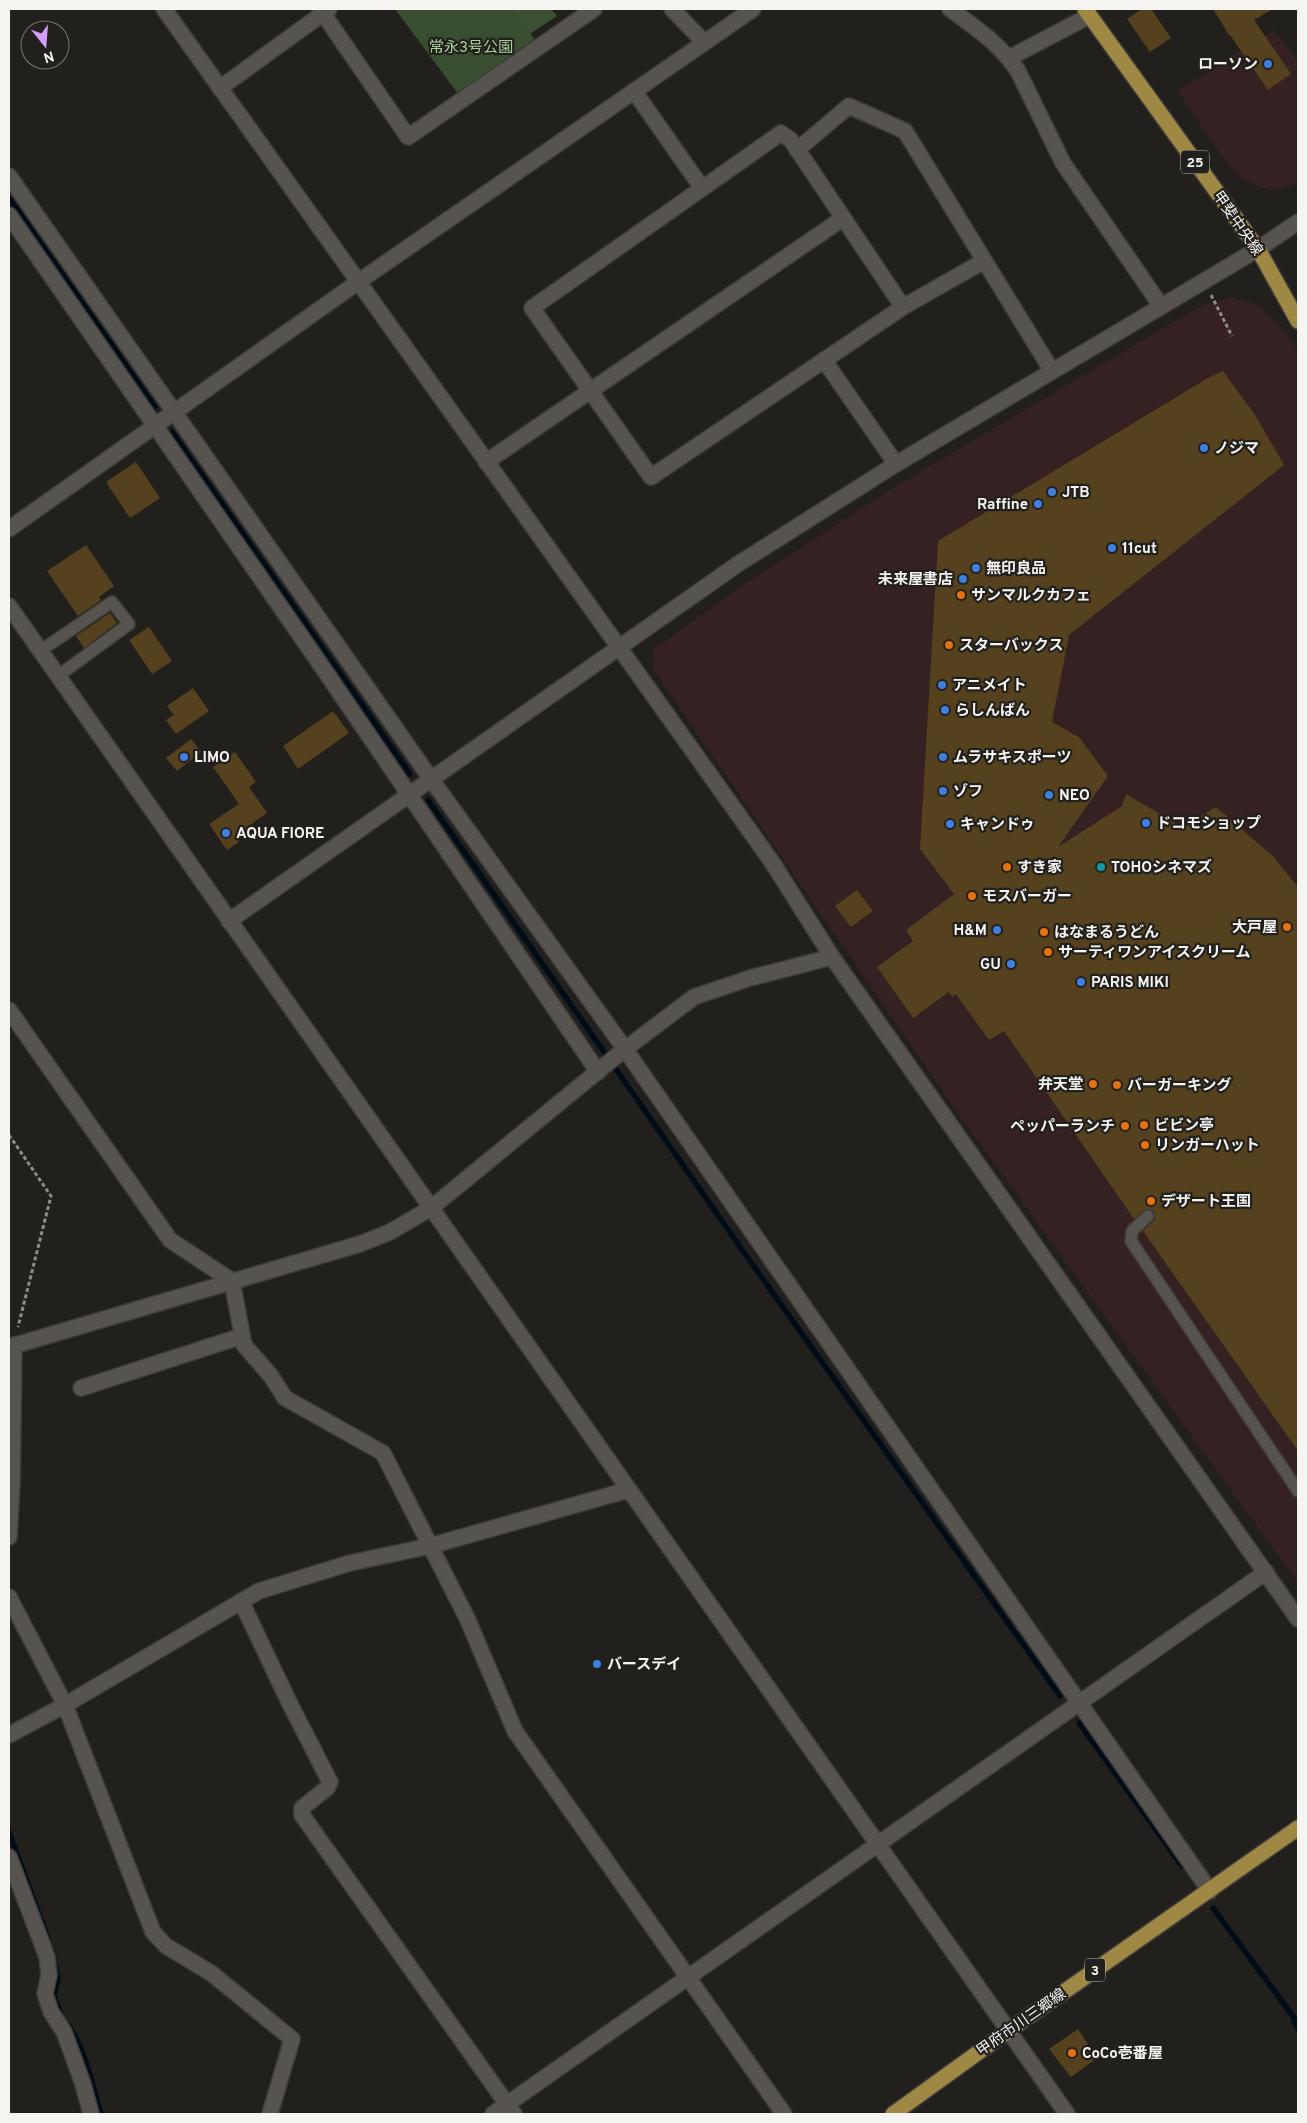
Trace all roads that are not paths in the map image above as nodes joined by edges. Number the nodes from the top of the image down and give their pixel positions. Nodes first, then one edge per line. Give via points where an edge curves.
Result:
1 (164, 9) edge
2 (594, 9) edge
3 (672, 9) edge
4 (752, 9) edge
5 (950, 9) edge
6 (324, 10) edge
7 (1087, 12) edge
8 (704, 42) junction
9 (1009, 58) junction
10 (220, 88) junction
11 (634, 91) junction
12 (797, 150) junction
13 (9, 176) edge
14 (702, 188) junction
15 (9, 215) edge
16 (842, 219) junction
17 (1298, 222) edge
18 (1258, 249) junction
19 (984, 261) junction
20 (358, 282) junction
21 (1161, 306) junction
22 (903, 307) junction
23 (1298, 320) edge
24 (824, 360) junction
25 (1052, 371) junction
26 (590, 391) junction
27 (174, 412) junction
28 (154, 426) junction
29 (486, 462) junction
30 (896, 464) junction
31 (9, 528) edge
32 (9, 606) edge
33 (618, 648) junction
34 (40, 651) junction
35 (58, 676) junction
36 (431, 778) junction
37 (408, 795) junction
38 (229, 920) junction
39 (832, 957) junction
40 (9, 1010) edge
41 (625, 1049) junction
42 (598, 1072) junction
43 (431, 1208) junction
44 (1148, 1216) dead end
45 (232, 1281) junction
46 (242, 1336) junction
47 (11, 1346) edge
48 (81, 1388) dead end
49 (628, 1490) junction
50 (1298, 1491) edge
51 (9, 1537) edge
52 (430, 1546) junction
53 (1266, 1572) junction
54 (9, 1598) edge
55 (241, 1601) junction
56 (1298, 1619) edge
57 (1079, 1703) junction
58 (65, 1705) junction
59 (9, 1735) edge
60 (1298, 1828) edge
61 (877, 1845) junction
62 (9, 1856) edge
63 (1210, 1891) junction
64 (688, 1978) junction
65 (1008, 2030) junction
66 (511, 2109) edge
67 (91, 2114) edge
68 (270, 2114) edge
69 (493, 2114) edge
70 (784, 2114) edge
71 (893, 2114) edge
72 (1068, 2114) edge

1 - 10 street
2 - 6 street via 408,137
3 - 8 street
4 - 8 street
5 - 9 street via 990,38
6 - 10 street
7 - 9 street
7 - 18 main road, 甲斐中央線 / 25
8 - 11 street
9 - 21 street via 1063,163
10 - 20 street
11 - 14 street
11 - 20 street
12 - 14 street via 781,133
12 - 16 street
12 - 19 street via 849,106 906,131
13 - 27 street
14 - 26 street via 532,308
15 - 28 street
16 - 22 street
16 - 26 street
17 - 18 street
18 - 21 street
18 - 23 main road, 甲斐中央線 / 25
19 - 22 street
19 - 25 street
20 - 27 street
20 - 29 street
21 - 25 street
22 - 24 street
24 - 26 street via 651,476
24 - 30 street
25 - 30 street
26 - 29 street
27 - 28 street
27 - 36 street
28 - 31 street
28 - 37 street
29 - 33 street
30 - 33 street via 738,564
32 - 34 street
33 - 36 street
33 - 39 street via 772,862
34 - 35 street
34 - 35 lane via 112,602 129,624
35 - 38 street
36 - 37 street
36 - 41 street
37 - 38 street
37 - 42 street
38 - 43 street
39 - 41 street via 750,978 694,997
39 - 53 street
40 - 45 street via 170,1240
41 - 42 street
41 - 57 street
42 - 43 street
43 - 45 street via 390,1232 360,1244
43 - 49 street
44 - 50 lane via 1132,1231 1131,1241
45 - 46 street
45 - 47 street
46 - 48 street
46 - 52 street via 244,1345 285,1398 383,1453
47 - 51 street
49 - 52 street
49 - 61 street
52 - 55 street via 350,1563 259,1592
52 - 64 street via 467,1618 515,1731
53 - 56 street
53 - 57 street
54 - 58 street
55 - 58 street
55 - 66 street via 330,1782 302,1808 302,1815
57 - 61 street
57 - 63 street
58 - 59 street
58 - 68 street via 153,1932 166,1946 211,1973 292,2039
60 - 63 main road, 甲府市川三郷線 / 3
61 - 64 street
61 - 65 street
62 - 67 street via 47,1957 45,1994 51,2012 64,2032
63 - 65 main road, 甲府市川三郷線 / 3
64 - 66 street
64 - 70 street
65 - 71 main road, 甲府市川三郷線 / 3
65 - 72 street
66 - 69 street

